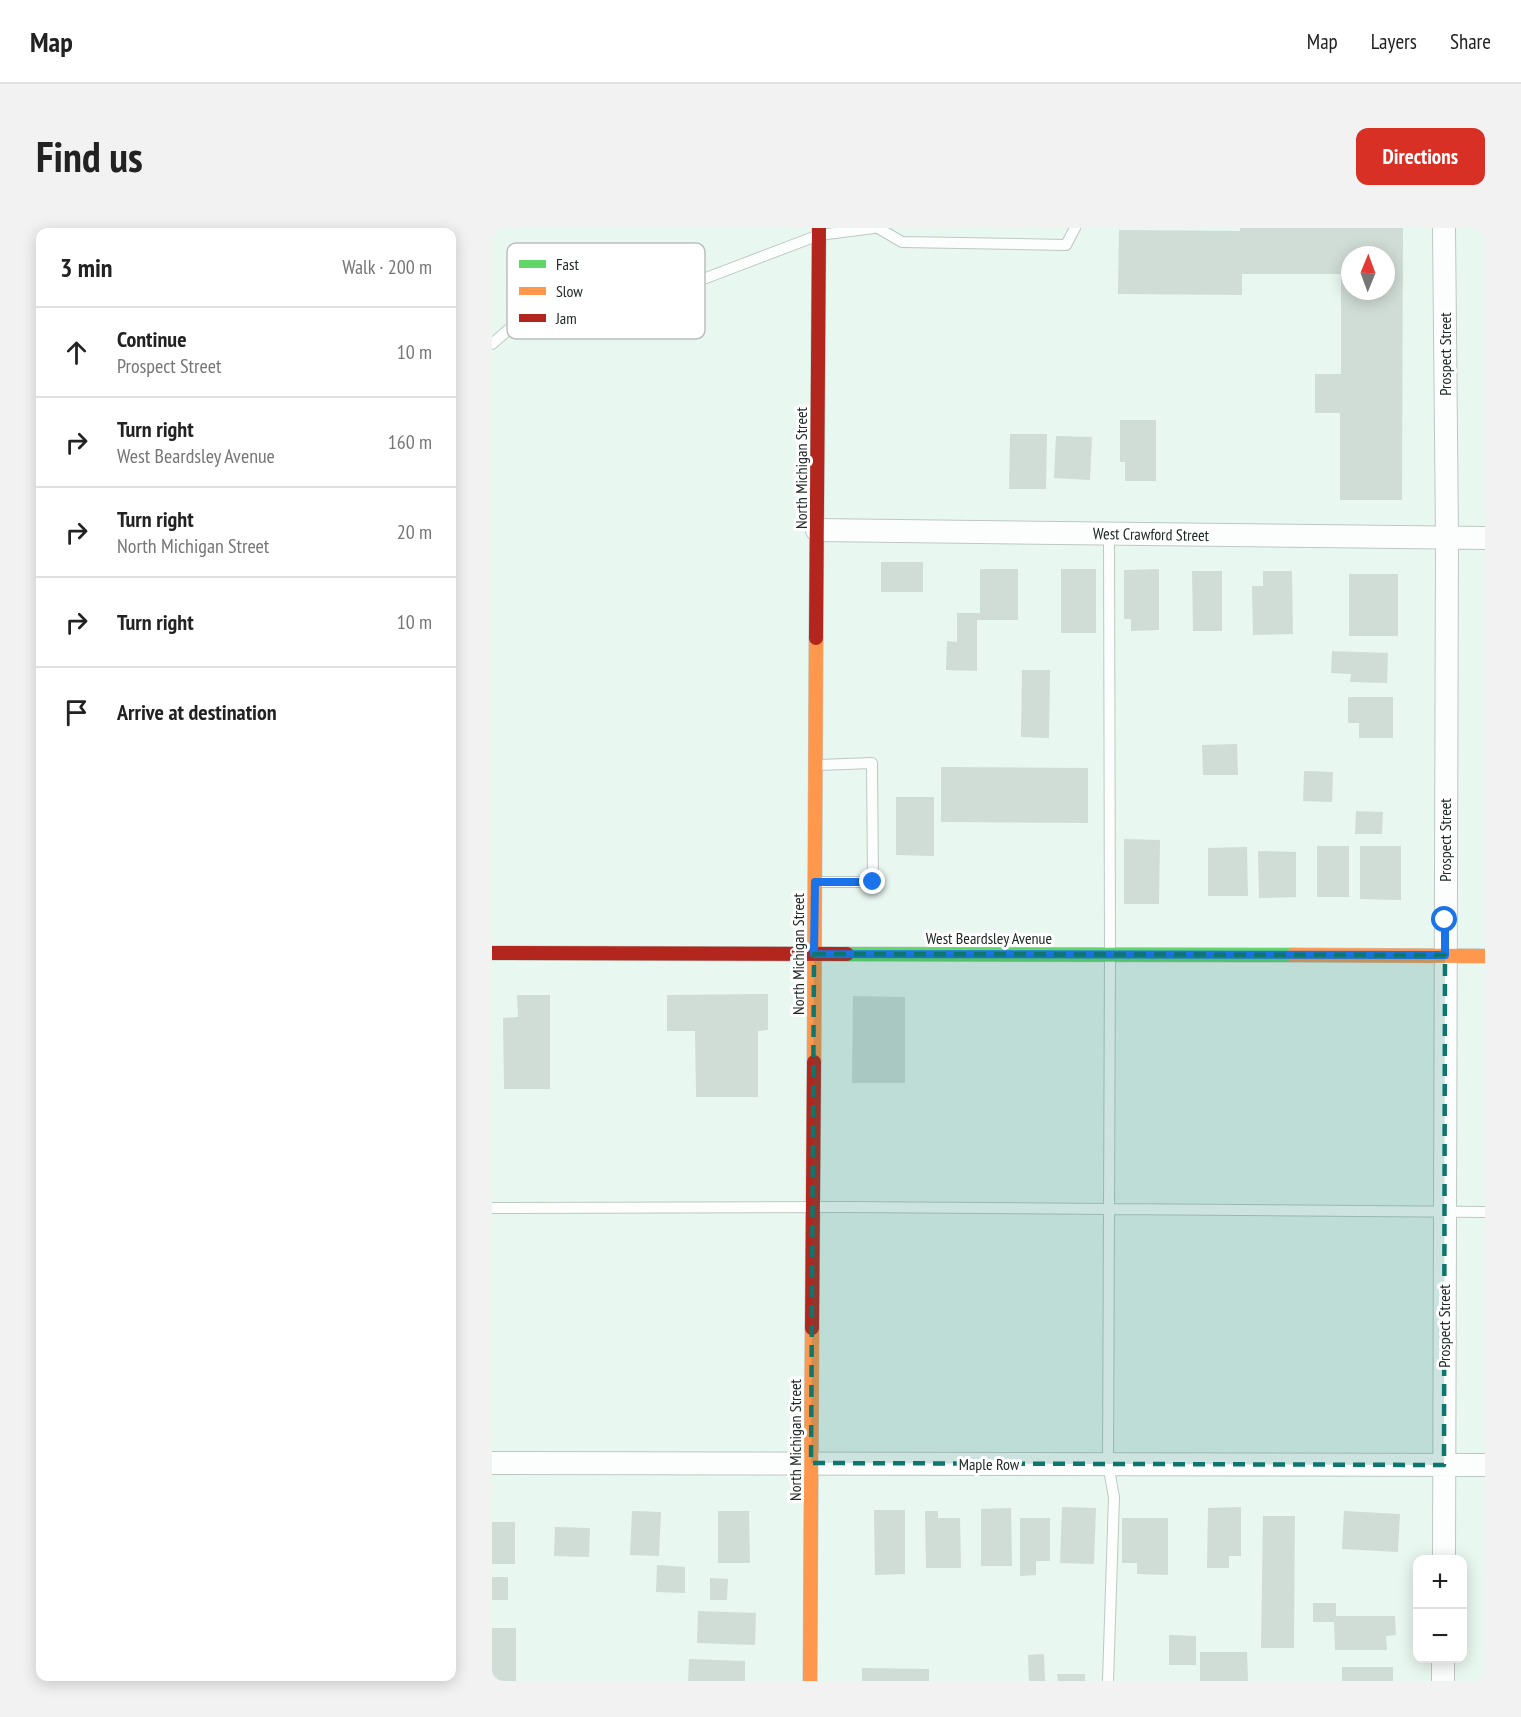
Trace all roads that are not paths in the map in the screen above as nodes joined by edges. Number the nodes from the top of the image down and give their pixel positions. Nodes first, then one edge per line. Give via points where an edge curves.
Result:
1 (876, 228) edge
2 (1075, 228) edge
3 (1444, 228) edge
4 (819, 232) edge
5 (705, 278) edge
6 (507, 331) edge
7 (492, 344) edge
8 (818, 530) junction
9 (1109, 533) junction
10 (1447, 537) junction
11 (1485, 538) edge
12 (816, 766) junction
13 (815, 882) junction
14 (492, 953) edge
15 (814, 954) junction
16 (1110, 955) junction
17 (1445, 955) junction
18 (1485, 956) edge
19 (813, 1207) junction
20 (492, 1208) edge
21 (1109, 1209) junction
22 (1444, 1212) junction
23 (1485, 1212) edge
24 (492, 1463) edge
25 (811, 1463) junction
26 (1108, 1464) junction
27 (1444, 1465) junction
28 (1485, 1465) edge
29 (1444, 1555) edge
30 (1443, 1663) edge
31 (810, 1681) edge
32 (1108, 1681) edge
33 (1443, 1681) edge

1 - 2 lane via 902,242 1066,245
1 - 4 lane
3 - 10 street, Prospect Street
4 - 5 lane
4 - 8 street, North Michigan Street
6 - 7 lane
8 - 9 street, West Crawford Street
8 - 12 street, North Michigan Street
9 - 10 street, West Crawford Street
9 - 16 lane
10 - 11 street, West Crawford Street
10 - 17 street, Prospect Street
12 - 13 street, North Michigan Street
12 - 13 lane via 872,764 873,882
13 - 15 street, North Michigan Street
14 - 15 street, West Beardsley Avenue
15 - 16 street, West Beardsley Avenue
15 - 19 street, North Michigan Street
16 - 17 street, West Beardsley Avenue
16 - 21 lane
17 - 18 street, West Beardsley Avenue
17 - 22 street, Prospect Street
19 - 20 lane
19 - 21 lane
19 - 25 street, North Michigan Street
21 - 22 lane
21 - 26 lane
22 - 23 lane
22 - 27 street, Prospect Street
24 - 25 street, Maple Row
25 - 26 street, Maple Row
25 - 31 street, North Michigan Street
26 - 27 street, Maple Row
26 - 32 lane via 1113,1497
27 - 28 street, Maple Row
27 - 29 street, Prospect Street
30 - 33 street

